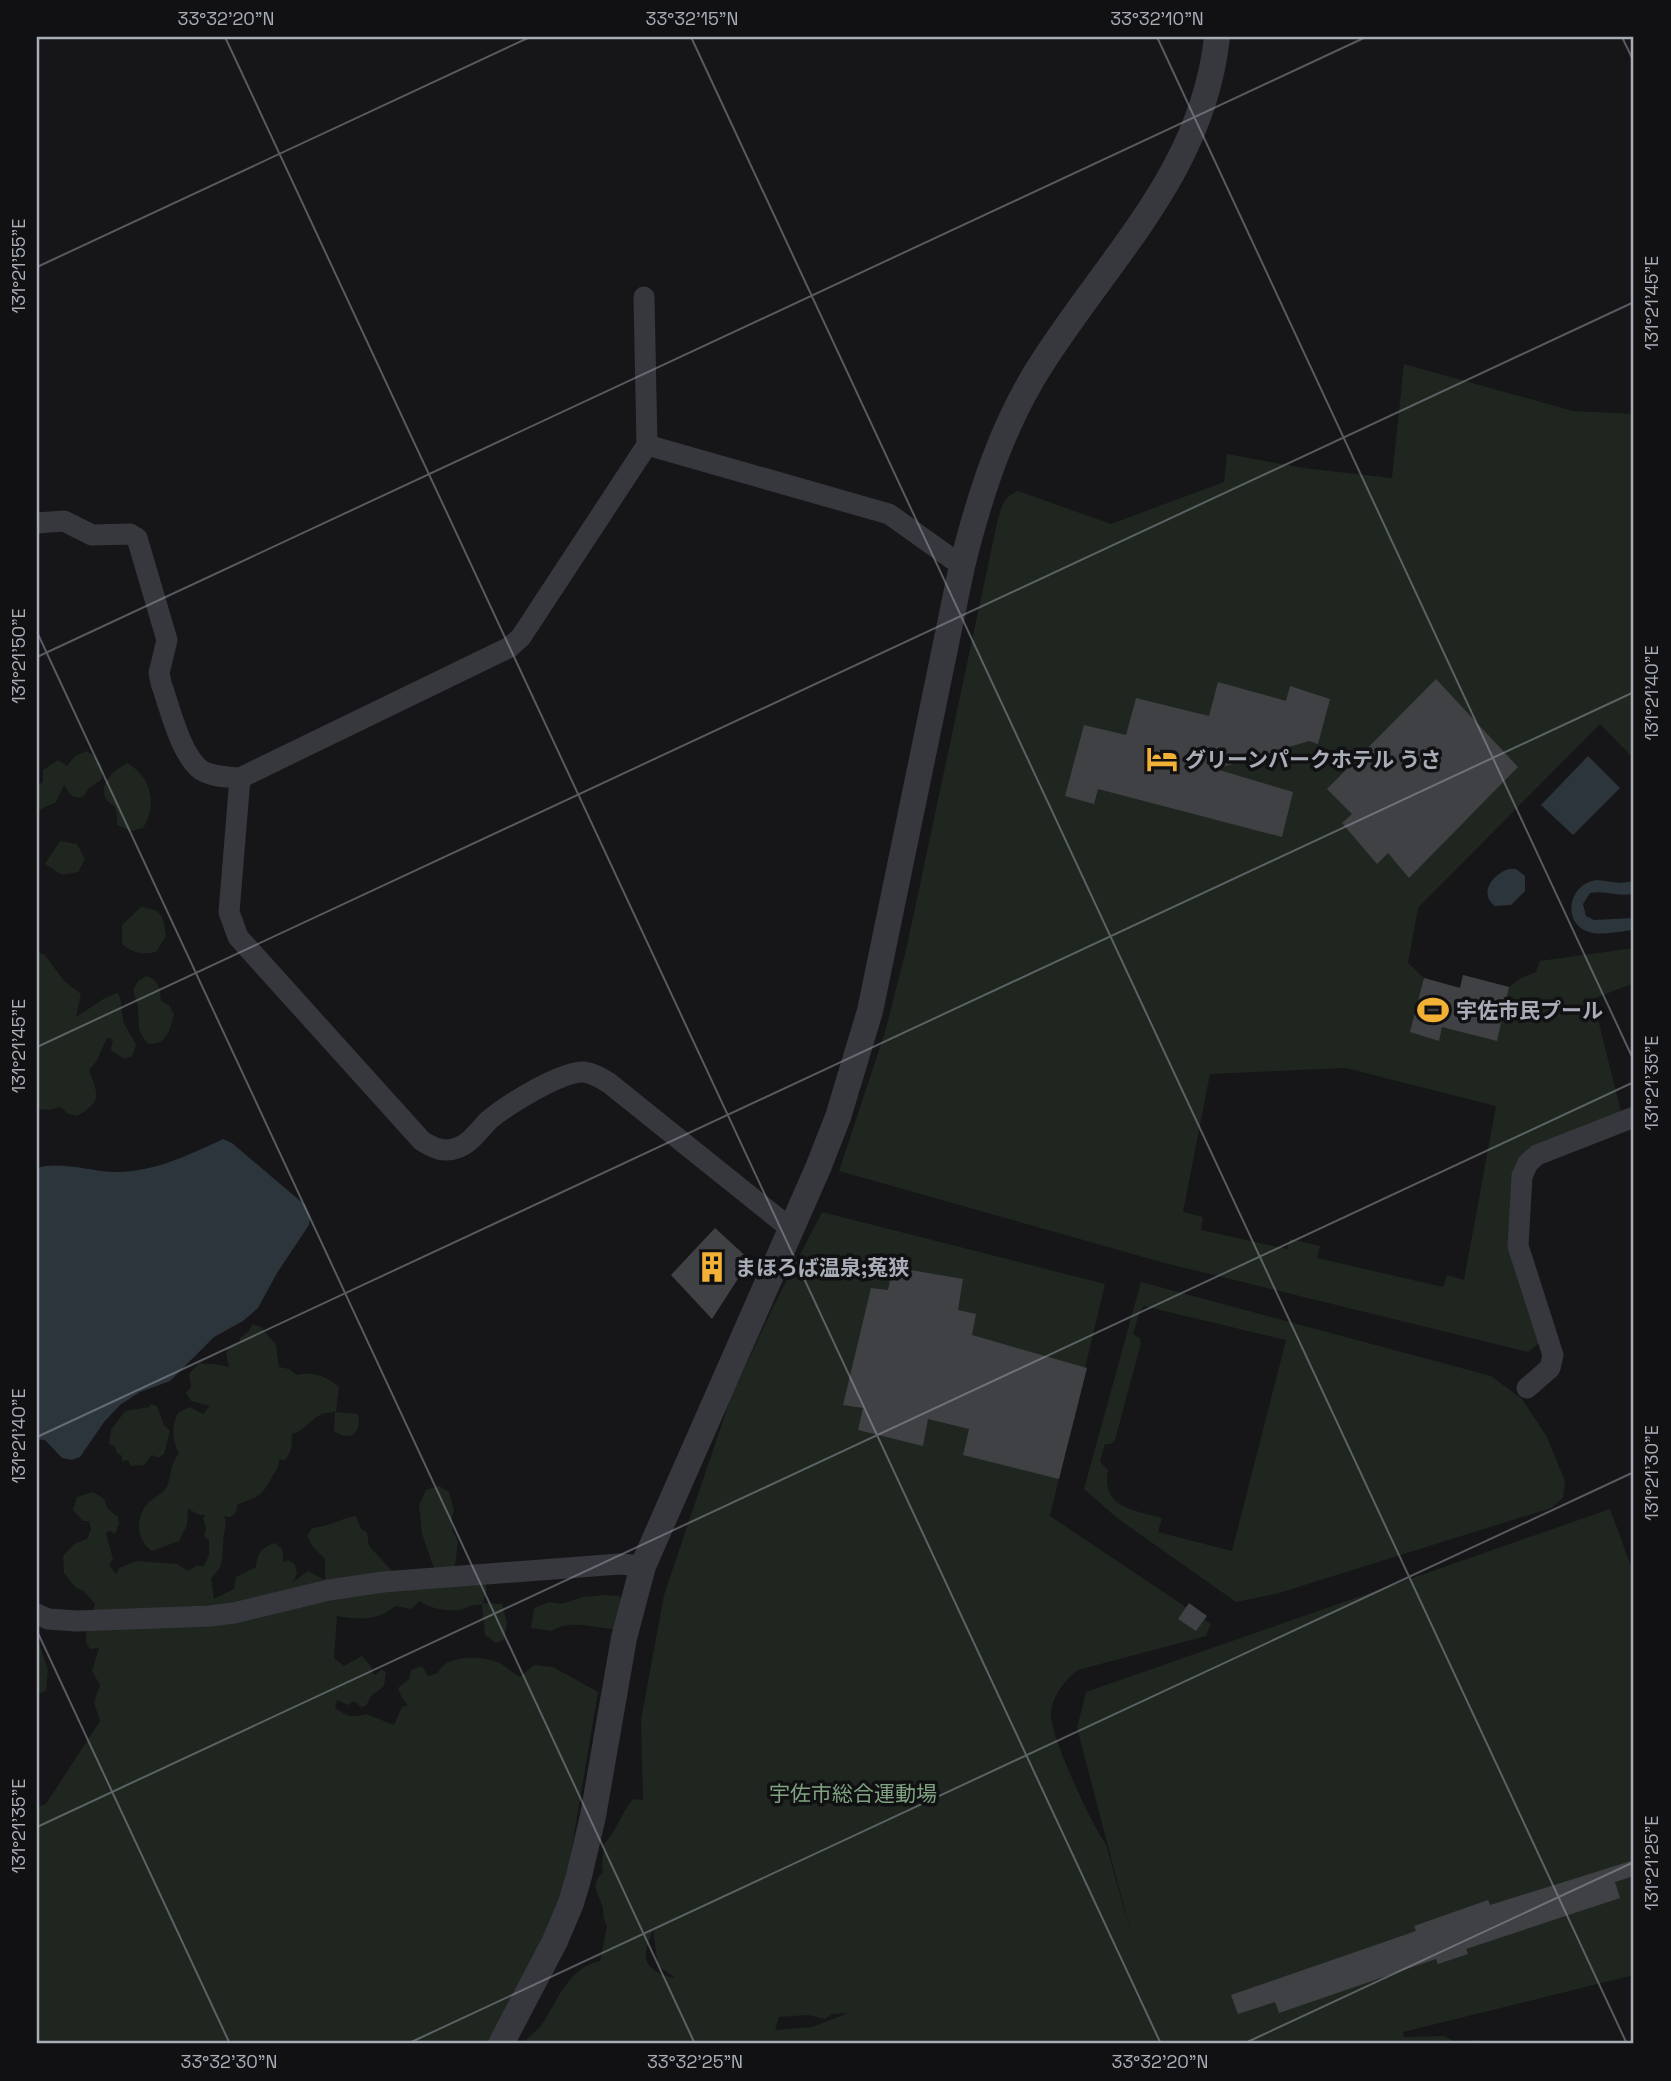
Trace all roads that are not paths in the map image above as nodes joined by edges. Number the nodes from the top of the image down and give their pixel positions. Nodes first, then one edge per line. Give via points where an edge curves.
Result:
1 (1217, 37) edge
2 (644, 297) dead end
3 (647, 445) junction
4 (37, 523) edge
5 (962, 566) junction
6 (240, 778) junction
7 (1634, 1116) edge
8 (791, 1229) junction
9 (1527, 1388) dead end
10 (643, 1566) junction
11 (37, 1614) edge
12 (501, 2044) edge

1 - 5 street via 1201,112 1183,156 1021,400 982,492
2 - 3 street
3 - 5 street via 877,509
3 - 6 street via 510,647
4 - 6 street via 64,521 92,535 130,534 137,538 167,640 161,683 185,751 202,770
5 - 8 street via 865,1030 838,1117
6 - 8 street via 229,912 238,937 422,1141 442,1151 457,1149 525,1095 574,1073 590,1073 609,1083
7 - 9 street via 1537,1155 1522,1177 1518,1246 1553,1355 1550,1368
8 - 10 street
10 - 11 street via 619,1564 383,1583 210,1616 76,1621
10 - 12 street via 624,1638 593,1816 571,1903

